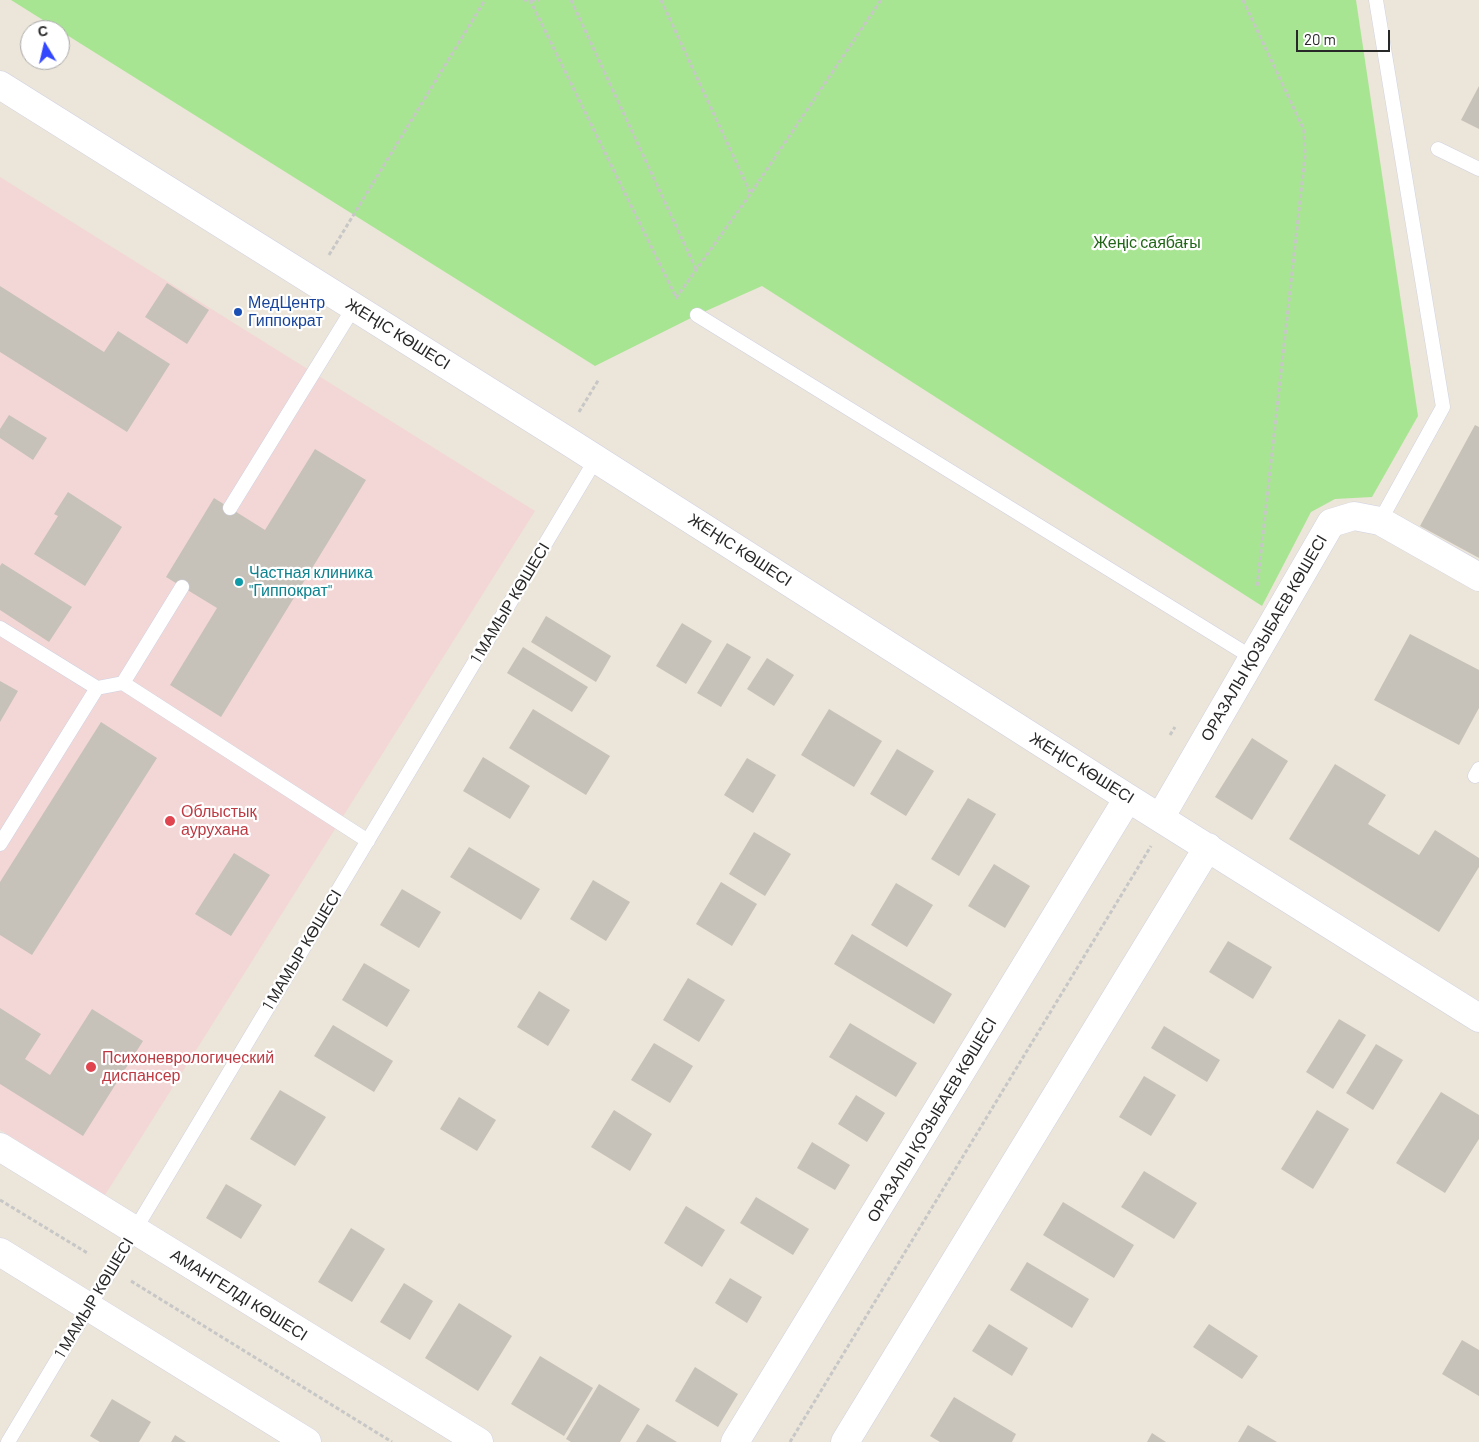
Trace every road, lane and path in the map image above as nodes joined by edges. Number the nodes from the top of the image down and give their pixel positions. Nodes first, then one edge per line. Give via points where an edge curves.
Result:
1 (485, 0) edge
2 (522, 0) edge
3 (530, 0) edge
4 (539, 0) edge
5 (571, 0) edge
6 (662, 0) edge
7 (881, 0) edge
8 (1244, 0) edge
9 (1376, 0) edge
10 (0, 85) edge
11 (1438, 149) dead end
12 (1479, 169) edge
13 (751, 193) junction
14 (697, 269) junction
15 (313, 281) junction
16 (676, 298) junction
17 (354, 306) junction
18 (697, 315) joint
19 (599, 378) dead end
20 (564, 438) junction
21 (596, 459) junction
22 (230, 508) dead end
23 (1380, 521) junction
24 (1479, 577) edge
25 (182, 587) dead end
26 (1256, 596) dead end
27 (0, 628) edge
28 (1253, 658) junction
29 (123, 683) junction
30 (97, 688) junction
31 (1176, 726) dead end
32 (1170, 735) dead end
33 (1128, 798) junction
34 (1163, 820) junction
35 (368, 841) junction
36 (0, 844) edge
37 (1208, 847) junction
38 (1479, 1018) edge
39 (0, 1147) edge
40 (0, 1200) edge
41 (134, 1230) junction
42 (0, 1252) edge
43 (89, 1254) dead end
44 (111, 1269) junction
45 (89, 1307) junction
46 (8, 1442) edge
47 (307, 1442) edge
48 (392, 1442) edge
49 (479, 1442) edge
50 (735, 1442) edge
51 (790, 1442) edge
52 (844, 1442) edge

1 - 15 path
2 - 3 path
3 - 4 path
3 - 16 path
5 - 14 path
6 - 13 path
7 - 13 path
8 - 26 path via 1304,130 1306,156
9 - 23 lane via 1443,407
10 - 15 street, ЖЕҢІС КӨШЕСІ
11 - 12 lane
13 - 14 path
14 - 16 path
15 - 17 street, ЖЕҢІС КӨШЕСІ
16 - 18 path
17 - 20 street, ЖЕҢІС КӨШЕСІ
17 - 22 lane
18 - 28 lane
19 - 20 path
20 - 21 street, ЖЕҢІС КӨШЕСІ
21 - 33 street, ЖЕҢІС КӨШЕСІ
21 - 35 lane, 1 МАМЫР КӨШЕСІ
23 - 24 street, ОРАЗАЛЫ ҚОЗЫБАЕВ КӨШЕСІ
23 - 28 street, ОРАЗАЛЫ ҚОЗЫБАЕВ КӨШЕСІ via 1354,516 1331,523
25 - 29 lane
27 - 30 lane
28 - 34 street, ОРАЗАЛЫ ҚОЗЫБАЕВ КӨШЕСІ
29 - 30 lane
29 - 35 lane
30 - 36 lane
31 - 32 path
33 - 34 street, ЖЕҢІС КӨШЕСІ
33 - 50 street, ОРАЗАЛЫ ҚОЗЫБАЕВ КӨШЕСІ
34 - 37 street, ЖЕҢІС КӨШЕСІ
34 - 51 path
35 - 41 lane, 1 МАМЫР КӨШЕСІ
37 - 38 street, ЖЕҢІС КӨШЕСІ
37 - 52 street
39 - 41 street, АМАНГЕЛДІ КӨШЕСІ
40 - 43 path
41 - 44 lane, 1 МАМЫР КӨШЕСІ
41 - 49 street, АМАНГЕЛДІ КӨШЕСІ
42 - 45 street
44 - 45 lane, 1 МАМЫР КӨШЕСІ
44 - 48 path
45 - 46 lane, 1 МАМЫР КӨШЕСІ
45 - 47 street

